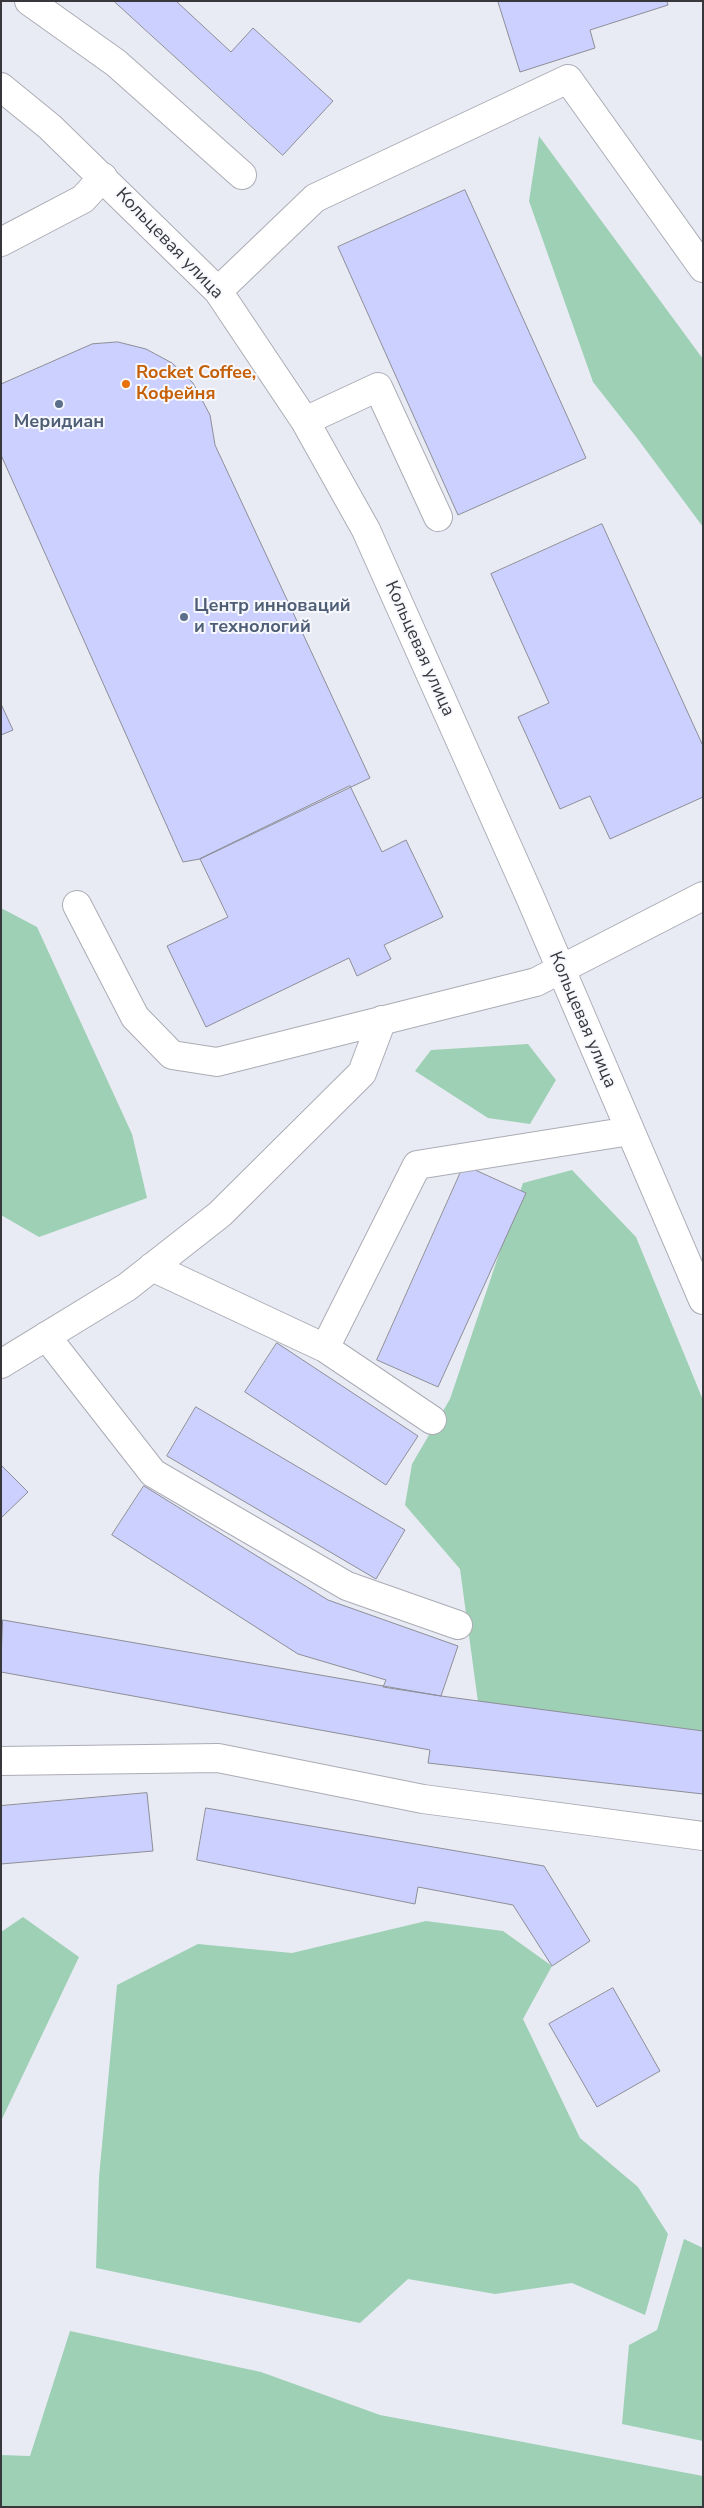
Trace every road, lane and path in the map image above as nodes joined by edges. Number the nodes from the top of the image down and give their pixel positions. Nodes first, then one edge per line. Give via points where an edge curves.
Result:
1 (29, 1) edge
2 (1, 87) edge
3 (242, 175) dead end
4 (103, 177) junction
5 (1, 242) edge
6 (703, 268) edge
7 (218, 291) junction
8 (306, 421) junction
9 (438, 517) dead end
10 (703, 896) edge
11 (77, 905) dead end
12 (560, 969) junction
13 (382, 1020) junction
14 (630, 1131) junction
15 (696, 1265) edge
16 (152, 1267) junction
17 (703, 1300) edge
18 (46, 1336) junction
19 (325, 1348) junction
20 (1, 1364) edge
21 (432, 1420) dead end
22 (458, 1626) dead end
23 (1, 1761) edge
24 (703, 1836) edge

1 - 3 street via 116,63
2 - 4 street, Кольцевая улица via 50,126
4 - 5 street via 83,199
4 - 7 street, Кольцевая улица
6 - 7 street via 568,80 315,198
7 - 8 street, Кольцевая улица
8 - 9 street via 378,387
8 - 12 street, Кольцевая улица via 366,530
10 - 12 street
11 - 13 street via 135,1017 172,1055 217,1062
12 - 13 street via 536,982
12 - 14 street, Кольцевая улица
13 - 16 street via 362,1074 220,1214
14 - 15 street, Кольцевая улица
14 - 19 street via 417,1165
15 - 17 street, Кольцевая улица
16 - 18 street via 127,1287
16 - 19 street
18 - 20 street
18 - 22 street via 154,1473 347,1586
19 - 21 street
23 - 24 street via 218,1758 423,1799

